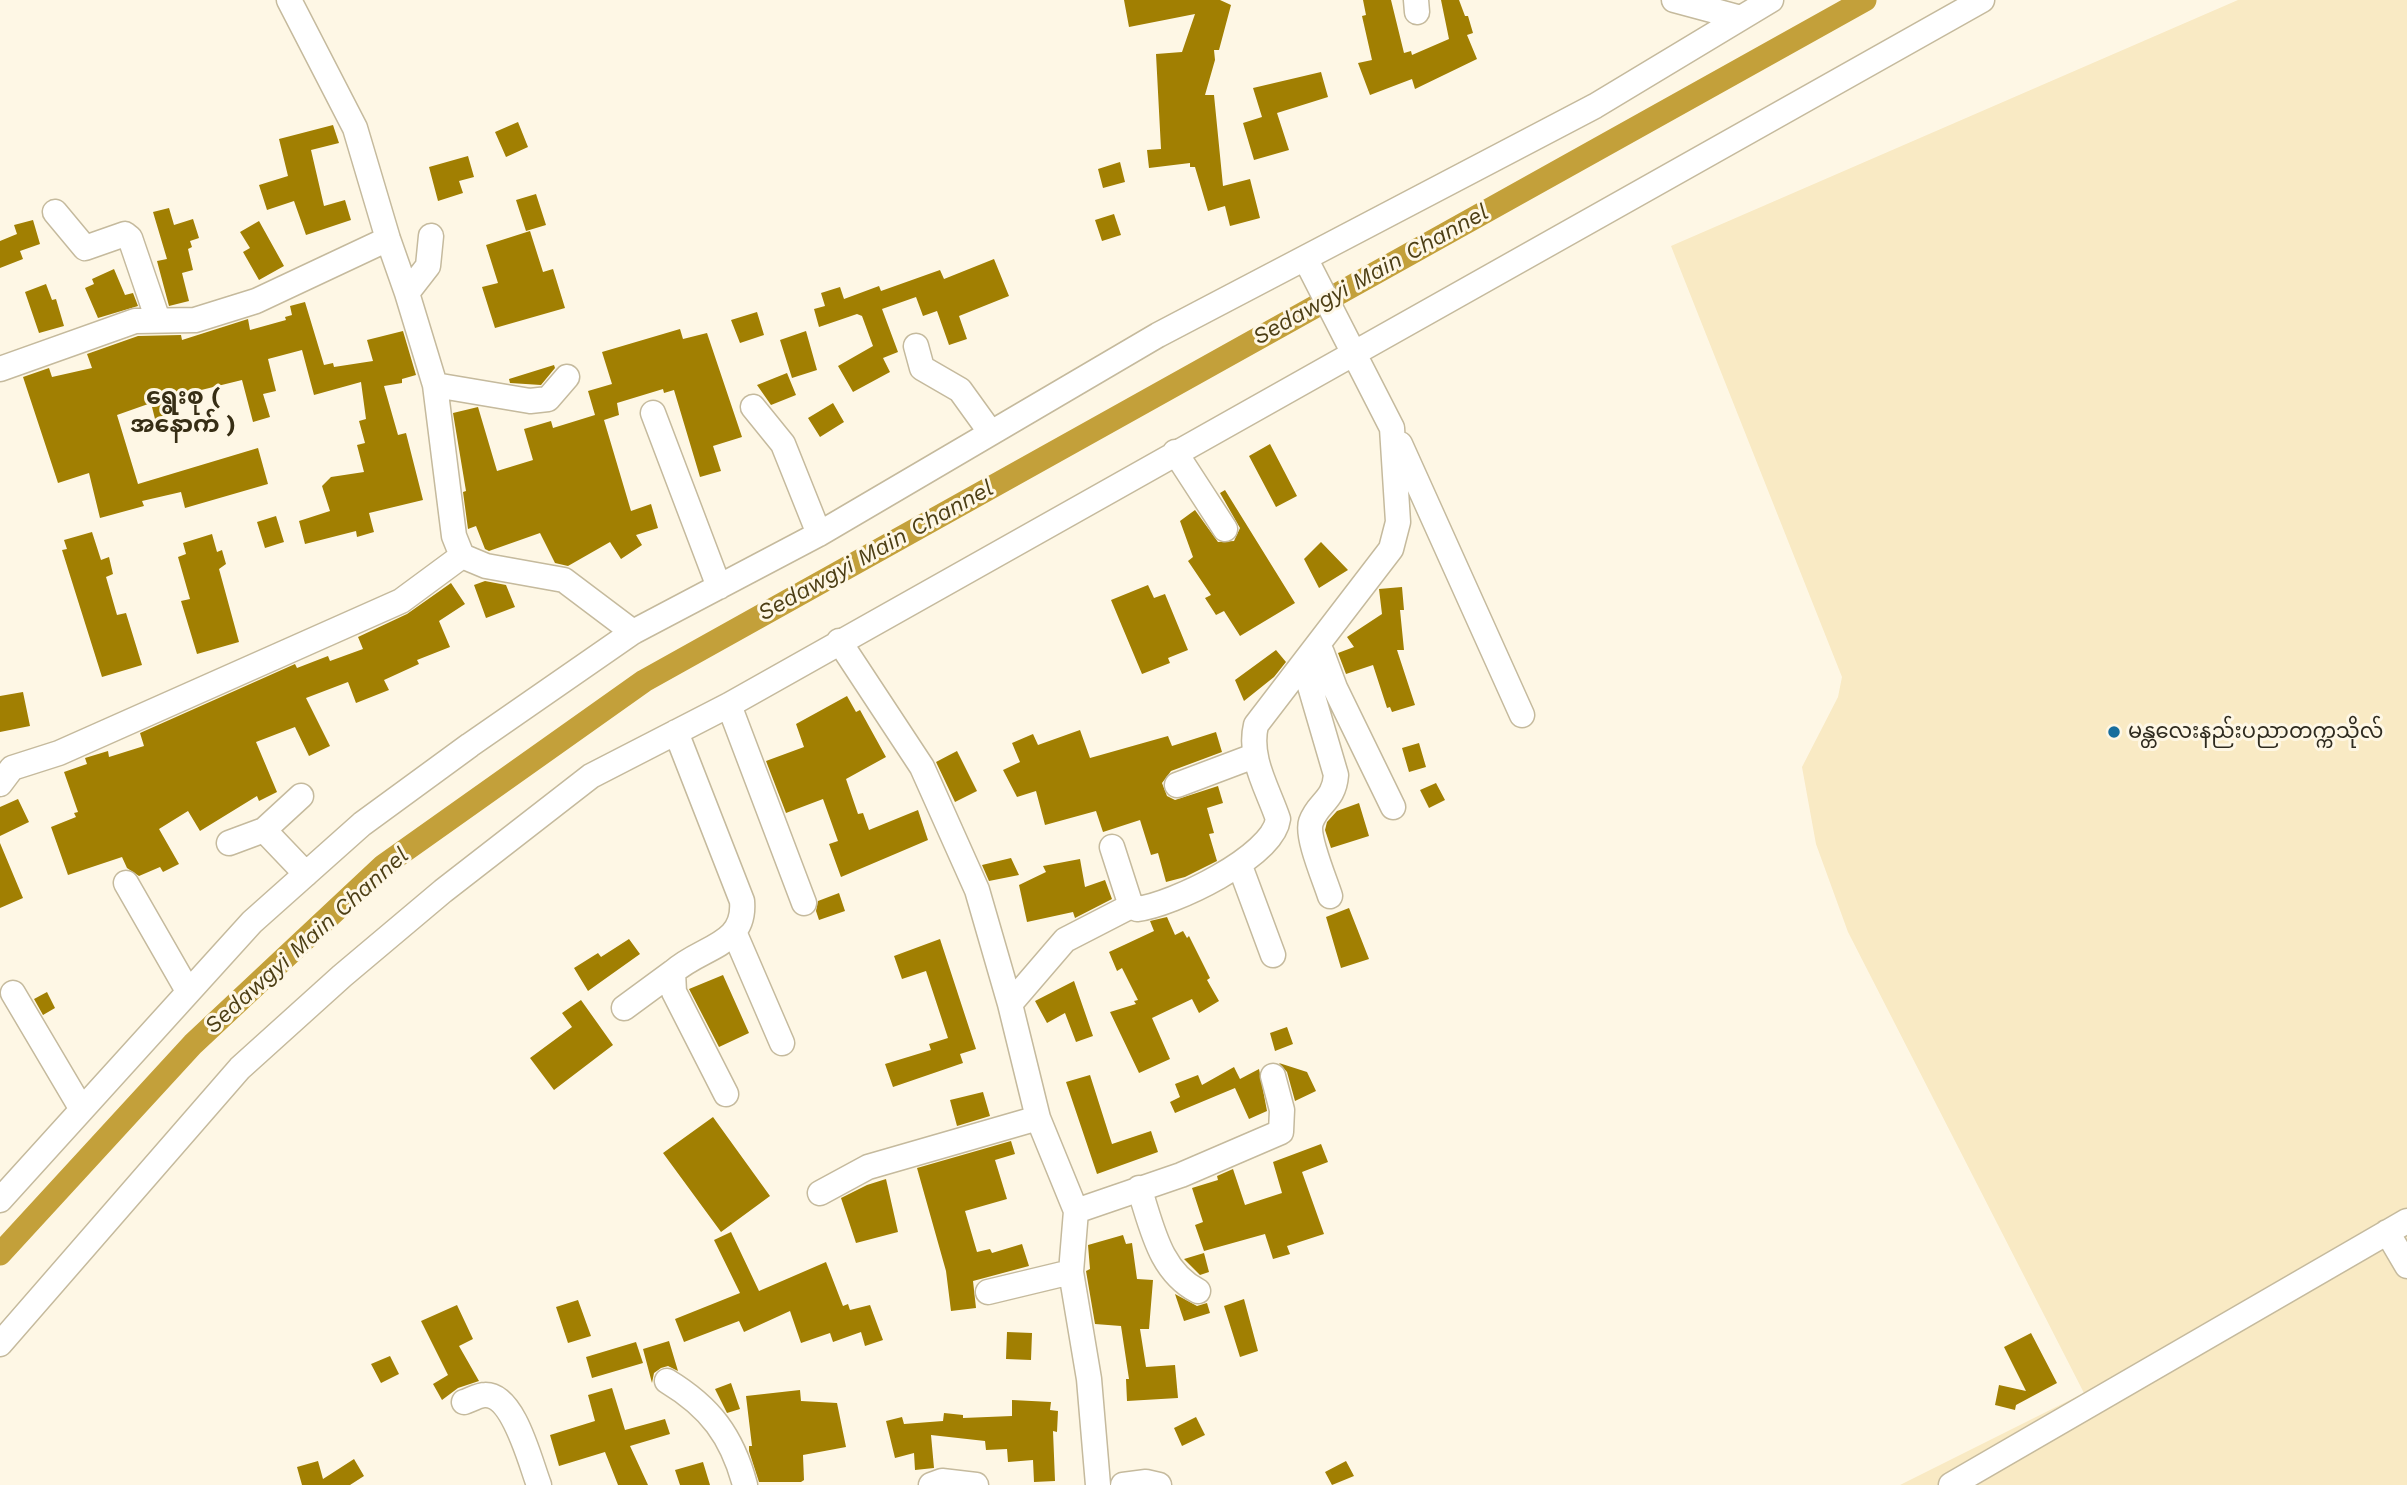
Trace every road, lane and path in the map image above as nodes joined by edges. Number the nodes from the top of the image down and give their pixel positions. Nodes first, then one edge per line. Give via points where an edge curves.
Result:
1 (289, 0) edge
2 (1675, 0) edge
3 (1771, 0) edge
4 (1982, 0) edge
5 (1741, 18) junction
6 (55, 212) dead end
7 (431, 236) dead end
8 (388, 239) junction
9 (1310, 268) junction
10 (407, 293) junction
11 (158, 320) junction
12 (1348, 341) junction
13 (916, 346) dead end
14 (0, 369) edge
15 (567, 377) dead end
16 (435, 385) junction
17 (752, 407) dead end
18 (653, 412) dead end
19 (1392, 428) junction
20 (991, 433) junction
21 (1175, 452) junction
22 (1224, 529) dead end
23 (819, 534) junction
24 (462, 556) junction
25 (719, 587) junction
26 (1333, 628) junction
27 (633, 632) junction
28 (839, 641) junction
29 (1322, 653) junction
30 (729, 705) junction
31 (1522, 715) dead end
32 (676, 732) junction
33 (1254, 756) junction
34 (4, 772) edge
35 (1177, 785) dead end
36 (301, 796) dead end
37 (1393, 807) dead end
38 (264, 830) junction
39 (229, 843) dead end
40 (1112, 847) dead end
41 (1240, 866) junction
42 (306, 874) junction
43 (126, 883) dead end
44 (1330, 896) dead end
45 (804, 903) dead end
46 (1131, 906) junction
47 (735, 933) junction
48 (1273, 954) dead end
49 (673, 972) junction
50 (188, 991) junction
51 (13, 993) dead end
52 (1010, 1004) junction
53 (624, 1008) dead end
54 (782, 1044) dead end
55 (1273, 1076) dead end
56 (726, 1094) dead end
57 (81, 1108) junction
58 (1038, 1118) junction
59 (1139, 1188) junction
60 (820, 1193) dead end
61 (0, 1200) edge
62 (1076, 1211) junction
63 (2397, 1226) edge
64 (2407, 1266) edge
65 (1071, 1272) junction
66 (1198, 1291) dead end
67 (988, 1292) dead end
68 (0, 1344) edge
69 (667, 1381) dead end
70 (464, 1402) dead end
71 (1110, 1483) edge
72 (539, 1485) edge
73 (745, 1485) edge
74 (931, 1485) edge
75 (976, 1485) edge
76 (1159, 1485) edge
77 (1951, 1485) edge

1 - 8 street via 355,128
2 - 5 street
3 - 5 street
4 - 12 street
5 - 9 street
6 - 11 street via 85,247 125,233 130,238
7 - 10 street via 428,266
8 - 10 street
8 - 11 street via 256,301 195,320
9 - 12 street
9 - 20 street via 1084,376
10 - 16 street
11 - 14 street via 135,321
12 - 19 street
12 - 21 street
13 - 20 street via 922,368 960,390
15 - 16 street via 548,399 530,401
16 - 24 street via 454,536
17 - 23 street via 783,444
18 - 25 street
19 - 26 street via 1398,522 1391,549
19 - 31 street
20 - 23 street
21 - 22 street
21 - 28 street
23 - 25 street
24 - 27 street via 486,566 564,580
24 - 34 street via 390,606 59,753
25 - 27 street
26 - 29 street
26 - 33 street via 1256,725
27 - 42 street via 362,824
28 - 30 street
28 - 52 street via 922,767 977,890
29 - 37 street
29 - 44 street via 1307,676 1336,775 1335,787 1309,831
30 - 32 street
30 - 45 street
32 - 47 street via 742,901 743,918
32 - 68 street via 591,776 548,808 422,908 240,1068
33 - 35 street
33 - 41 street via 1279,820 1268,842
36 - 38 street
38 - 39 street
38 - 42 street
40 - 46 street
41 - 46 street via 1145,908
41 - 48 street
42 - 50 street via 252,922
43 - 50 street
46 - 52 street via 1065,940
47 - 49 street
47 - 54 street
49 - 53 street
49 - 56 street via 674,992
50 - 57 street
51 - 57 street
52 - 58 street
55 - 59 street via 1282,1110 1281,1132
57 - 61 street
58 - 60 street via 868,1167
58 - 62 street
59 - 62 street
59 - 66 street via 1158,1248 1181,1282
62 - 65 street
63 - 64 street
63 - 77 street
65 - 67 street
65 - 71 street
69 - 73 street via 695,1398 723,1430
70 - 72 street via 484,1395 497,1397 509,1407
71 - 76 street
74 - 75 street via 942,1481

